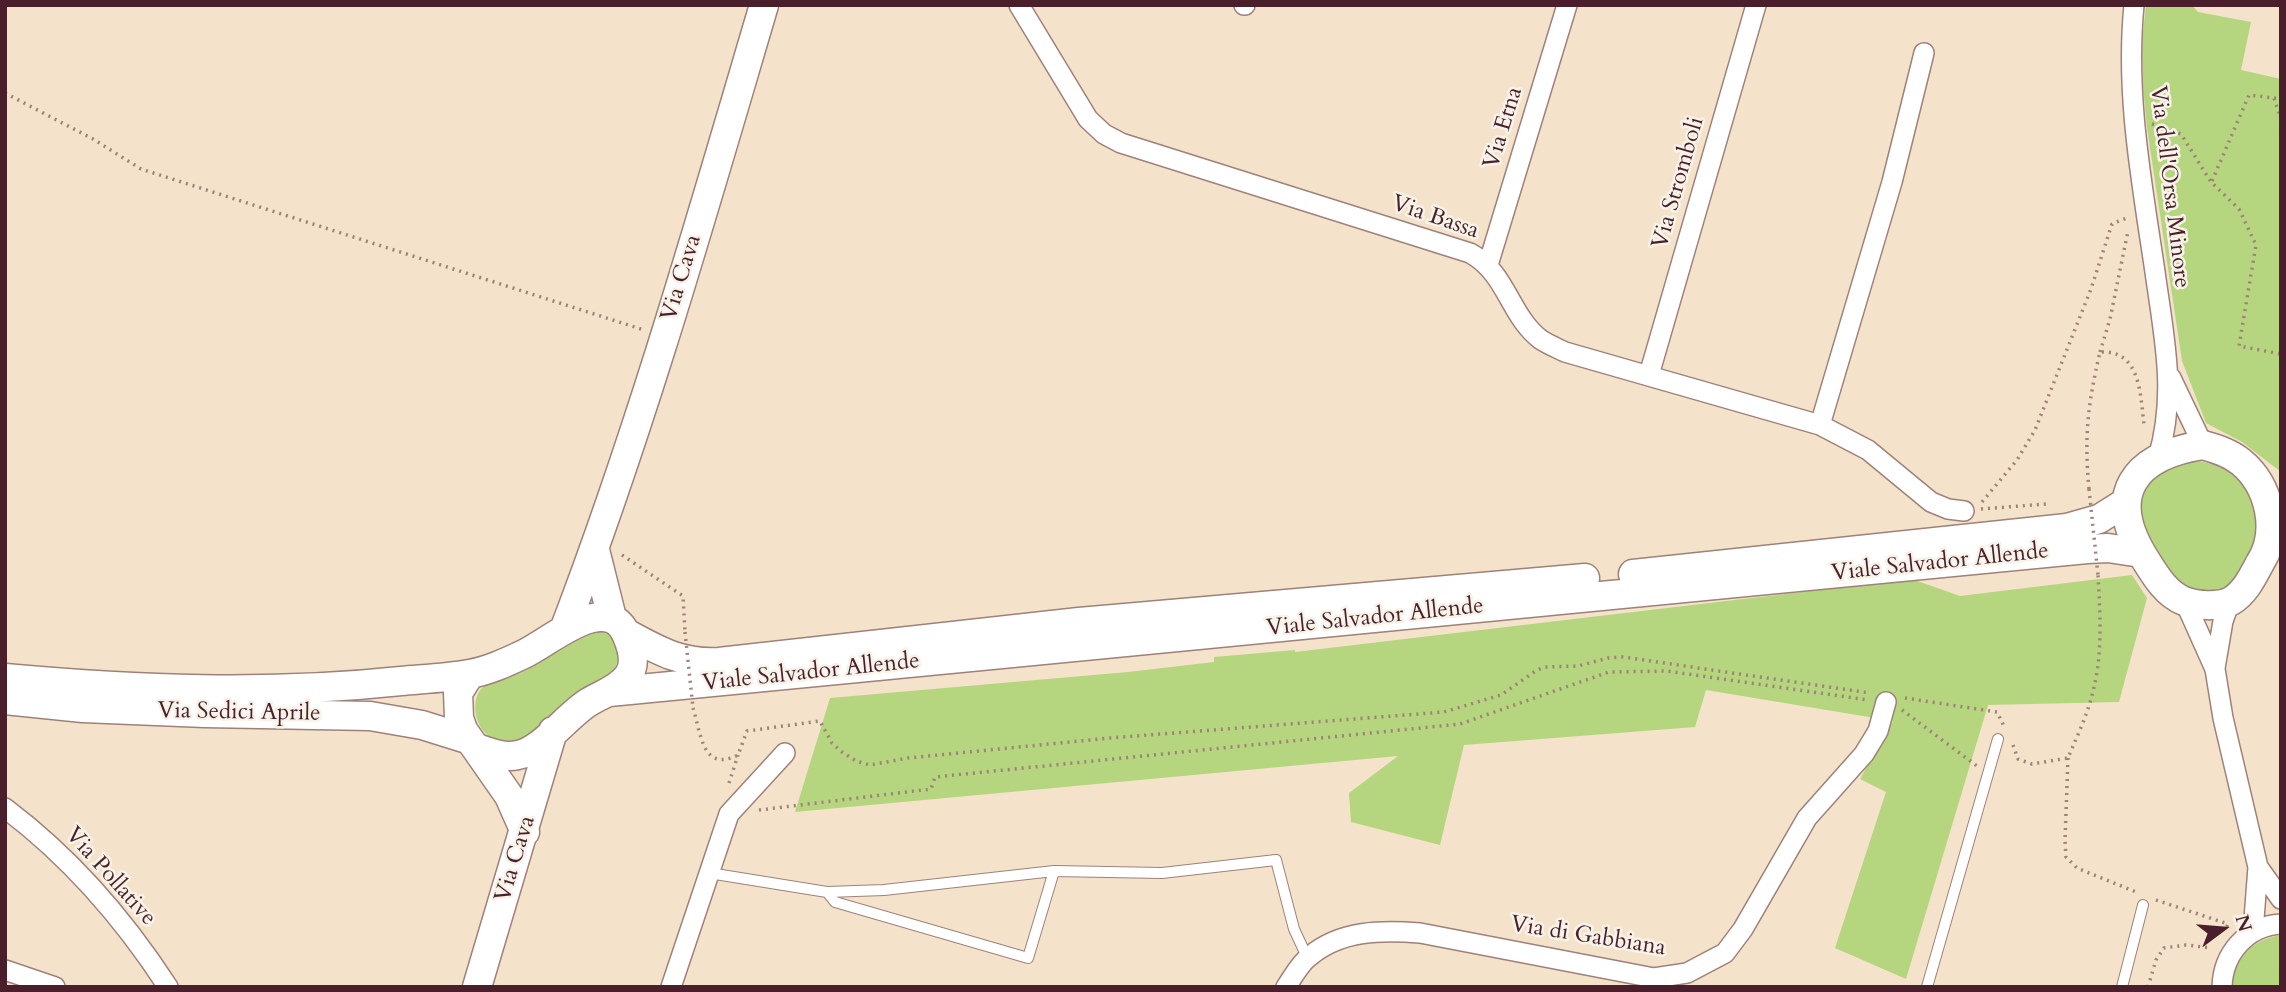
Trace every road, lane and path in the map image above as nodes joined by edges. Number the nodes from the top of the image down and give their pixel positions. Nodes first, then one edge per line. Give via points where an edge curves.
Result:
1 (764, 5) edge
2 (1019, 5) edge
3 (1567, 5) edge
4 (1756, 5) edge
5 (2134, 5) edge
6 (1924, 53) dead end
7 (5, 93) edge
8 (2274, 98) junction
9 (2281, 99) edge
10 (2281, 119) edge
11 (2146, 123) dead end
12 (2211, 182) junction
13 (1488, 265) junction
14 (664, 336) junction
15 (2100, 352) junction
16 (2281, 355) edge
17 (2169, 373) junction
18 (1649, 375) junction
19 (1820, 425) junction
20 (2145, 430) dead end
21 (2203, 445) junction
22 (2158, 458) junction
23 (2271, 494) edge
24 (2095, 500) dead end
25 (2085, 502) dead end
26 (2126, 502) junction
27 (2052, 504) dead end
28 (1970, 510) junction
29 (2275, 548) edge
30 (596, 550) junction
31 (2141, 553) junction
32 (2230, 601) junction
33 (2185, 602) junction
34 (619, 625) junction
35 (564, 630) junction
36 (685, 632) dead end
37 (2215, 669) junction
38 (470, 674) junction
39 (5, 678) edge
40 (609, 692) junction
41 (1889, 698) junction
42 (5, 700) edge
43 (552, 731) junction
44 (1998, 739) dead end
45 (474, 744) junction
46 (785, 753) dead end
47 (2068, 758) junction
48 (1987, 774) junction
49 (5, 808) edge
50 (729, 814) junction
51 (525, 832) junction
52 (2258, 867) junction
53 (1054, 871) junction
54 (709, 873) junction
55 (827, 892) junction
56 (2281, 899) edge
57 (2143, 905) dead end
58 (2281, 924) edge
59 (2222, 932) dead end
60 (2253, 932) junction
61 (2217, 940) dead end
62 (1307, 957) junction
63 (5, 970) edge
64 (55, 987) edge
65 (168, 987) edge
66 (477, 987) edge
67 (671, 987) edge
68 (1286, 987) edge
69 (1927, 987) edge
70 (2122, 987) edge
71 (2148, 987) edge
72 (2222, 987) edge

1 - 14 main road, Via Cava
2 - 13 street, Via Bassa via 1088,120 1121,144 1470,253
3 - 13 street, Via Etna
4 - 18 street, Via Stromboli
5 - 17 street, Via dell'Orsa Minore via 2130,43 2134,125
6 - 19 street via 1892,182
7 - 14 path via 141,169
8 - 9 path
8 - 10 path
8 - 12 path via 2249,95
11 - 12 path via 2181,134
12 - 16 path via 2239,209 2256,245 2239,346
13 - 18 street, Via Bassa via 1540,340 1565,352
14 - 30 main road, Via Cava
15 - 20 path via 2119,354 2131,366 2138,381
15 - 28 path via 2131,216 2112,224 2035,430 2017,460
15 - 47 path, bridge via 2086,423 2086,453 2101,636 2096,677
17 - 21 street
17 - 22 street via 2167,423
18 - 19 street, Via Bassa
19 - 28 street, Via Bassa via 1868,450 1931,502
21 - 22 main road
21 - 23 main road via 2241,461
22 - 26 main road via 2140,470
23 - 29 main road
24 - 25 path
26 - 31 main road
26 - 34 main road, Viale Salvador Allende via 2099,519 2067,528 1591,578 1079,622 719,662 676,658
27 - 28 path
29 - 32 main road
30 - 34 main road
30 - 35 main road, Via Cava
31 - 33 main road via 2164,586
31 - 40 main road, Viale Salvador Allende via 2108,548 2073,550
32 - 33 main road
32 - 37 street
33 - 37 street
34 - 35 main road, Via Sedici Aprile via 604,616
34 - 40 main road via 633,659 632,668
35 - 38 main road, Via Sedici Aprile via 525,653
36 - 41 path, bridge via 693,708 707,753 717,760 738,755 747,731 820,721 842,752 870,765 1084,741 1444,712 1501,695 1545,667 1623,657
37 - 52 street
38 - 39 main road, Via Sedici Aprile via 361,685 225,690
38 - 45 main road via 458,693 458,706 463,730
40 - 43 main road, Via Sedici Aprile
41 - 47 path via 1997,712 2018,759 2032,764
41 - 48 path
41 - 50 path via 1667,671 1627,671 1609,673 1460,724 934,777 931,789
41 - 62 street, Via di Gabbiana via 1864,754 1807,818 1743,929 1725,953 1687,974 1654,978 1420,933 1384,931 1329,943
42 - 45 main road, Via Sedici Aprile via 191,713 370,716 422,725
43 - 45 main road, Via Sedici Aprile via 533,751 519,755 493,754
43 - 51 main road, Via Cava
44 - 48 lane
45 - 51 main road via 509,796
46 - 50 street
47 - 59 path via 2065,849 2070,863 2228,924
48 - 69 lane
49 - 65 street, Via Pollative via 83,876
50 - 54 street
51 - 66 main road, Via Cava
52 - 56 street
52 - 60 street
53 - 55 lane
53 - 55 lane via 1028,958 835,902
53 - 62 lane via 1162,873 1276,860 1294,929
54 - 55 lane
54 - 67 street
57 - 70 lane
58 - 60 street
60 - 72 street via 2229,957
61 - 71 path via 2211,951 2186,945 2164,948
62 - 68 street, Via di Gabbiana
63 - 64 street

